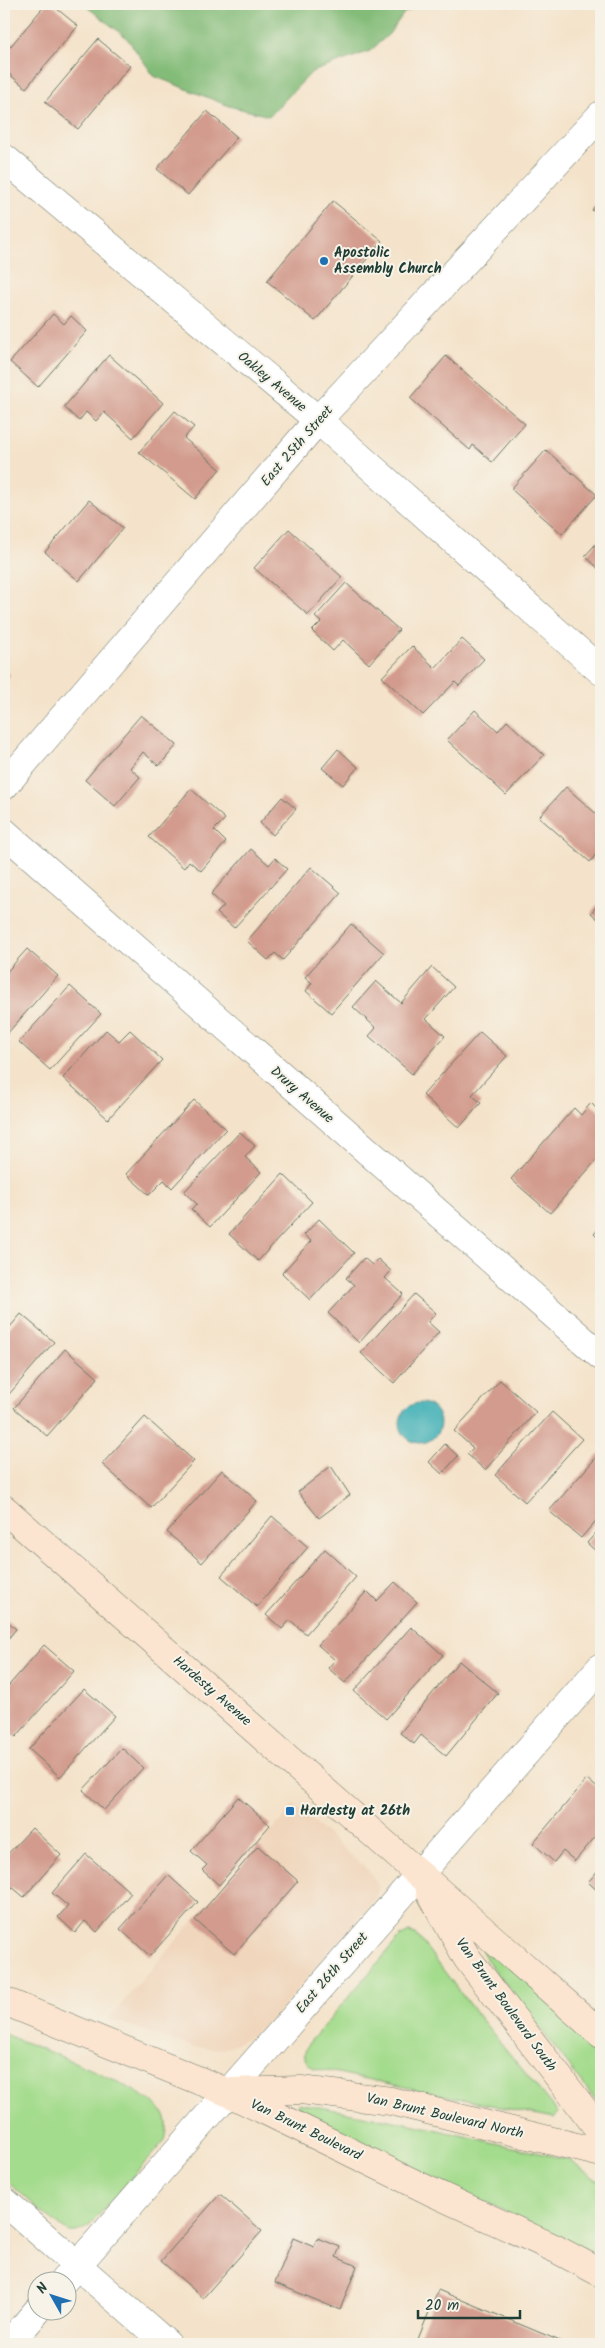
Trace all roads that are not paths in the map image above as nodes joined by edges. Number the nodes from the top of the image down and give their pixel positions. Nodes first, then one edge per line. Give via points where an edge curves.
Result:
1 (601, 115) edge
2 (4, 158) edge
3 (318, 420) junction
4 (601, 671) edge
5 (4, 786) edge
6 (4, 832) edge
7 (601, 1356) edge
8 (4, 1509) edge
9 (601, 1667) edge
10 (419, 1874) junction
11 (4, 2001) edge
12 (601, 2034) edge
13 (228, 2092) junction
14 (601, 2132) edge
15 (601, 2153) edge
16 (4, 2201) edge
17 (67, 2270) edge
18 (73, 2270) edge
19 (601, 2273) edge
20 (78, 2279) edge
21 (29, 2320) edge
22 (9, 2344) edge
23 (167, 2344) edge

1 - 3 street, East 25th Street
2 - 3 street, Oakley Avenue
3 - 4 street, Oakley Avenue
3 - 5 street, East 25th Street
6 - 7 street, Drury Avenue
8 - 10 main road, Hardesty Avenue
9 - 10 street, East 26th Street
10 - 12 main road
10 - 13 street, East 26th Street
10 - 14 main road, Van Brunt Boulevard South via 468,1958
11 - 13 main road, Van Brunt Boulevard
13 - 15 main road, Van Brunt Boulevard North via 302,2090 392,2101
13 - 18 street, East 26th Street
13 - 19 main road, Van Brunt Boulevard
16 - 17 street
20 - 23 street
21 - 22 street

